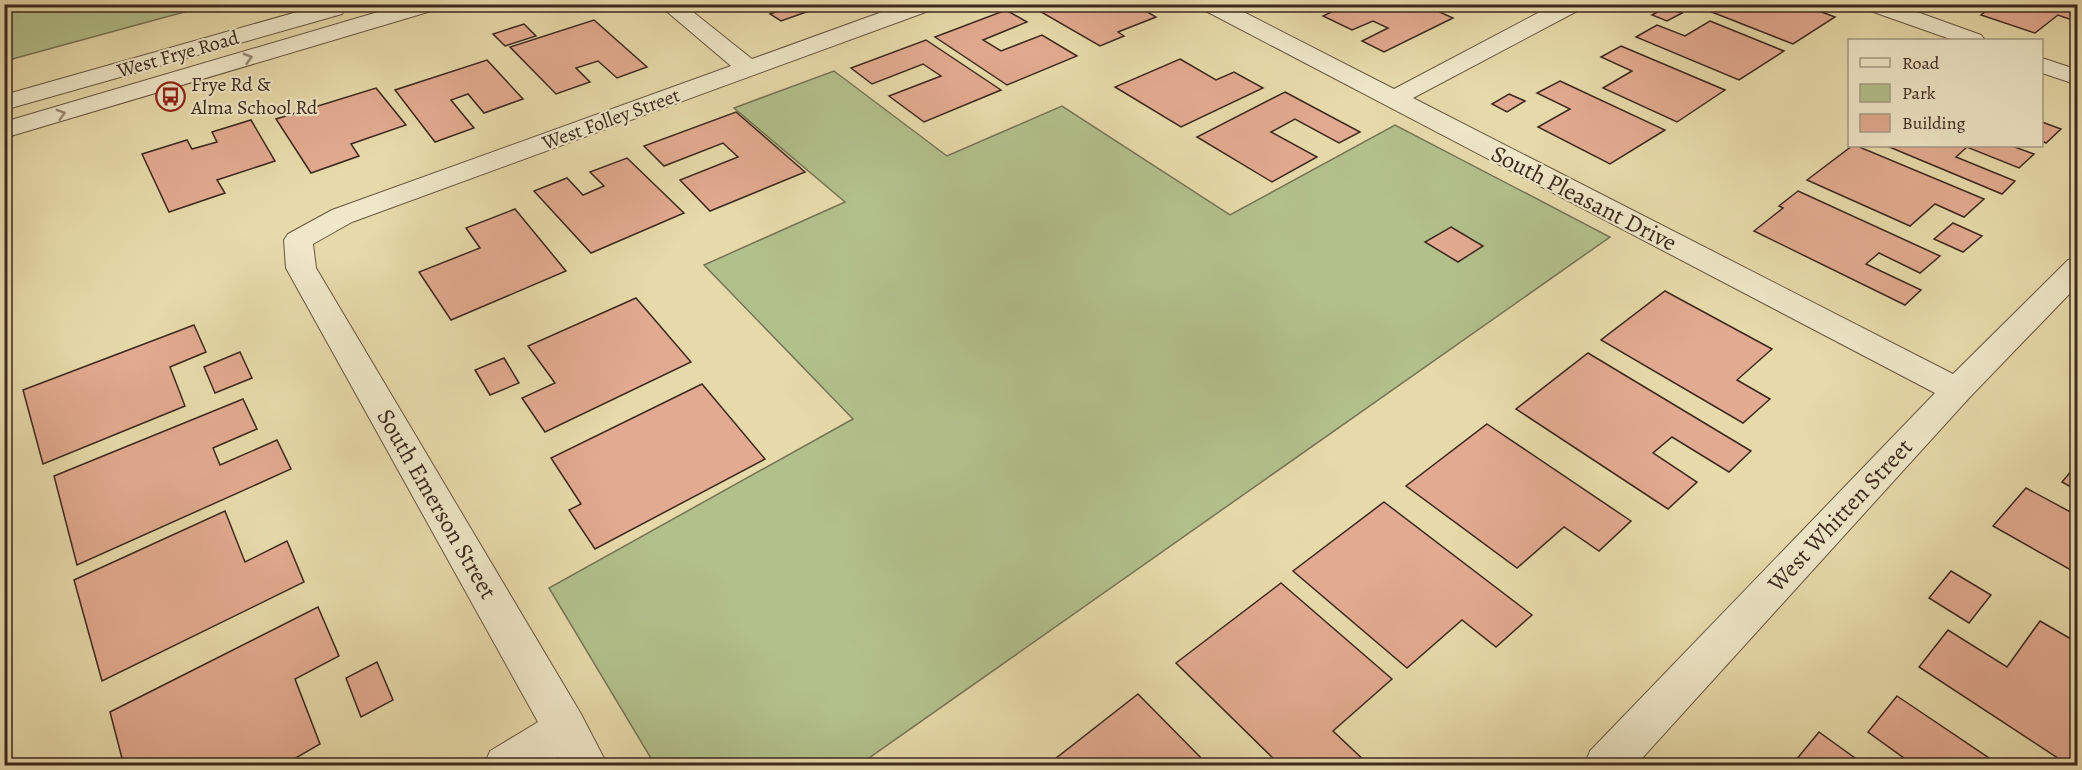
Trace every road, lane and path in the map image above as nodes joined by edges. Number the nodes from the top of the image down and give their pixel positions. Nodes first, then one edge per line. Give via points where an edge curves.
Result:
1 (351, 4) edge
2 (430, 4) edge
3 (669, 4) edge
4 (926, 4) edge
5 (1210, 4) edge
6 (1573, 4) edge
7 (1873, 4) edge
8 (1970, 39) edge
9 (2043, 65) edge
10 (748, 69) junction
11 (2078, 78) edge
12 (1393, 99) junction
13 (4, 103) edge
14 (4, 130) edge
15 (298, 240) joint
16 (2078, 267) edge
17 (1957, 390) junction
18 (566, 728) junction
19 (507, 765) edge
20 (586, 765) edge
21 (1606, 765) edge

1 - 13 street, West Frye Road
14 -> 2 street, West Frye Road
3 - 10 street
4 - 10 street, West Folley Street
5 - 12 street, South Pleasant Drive
6 - 12 street
7 - 8 street
9 - 11 street
10 - 15 street, West Folley Street via 342,216
12 - 17 street, South Pleasant Drive
15 - 18 street, South Emerson Street via 301,268
16 - 17 street, West Whitten Street
17 - 21 street, West Whitten Street
18 - 19 street
18 - 20 street, South Emerson Street

